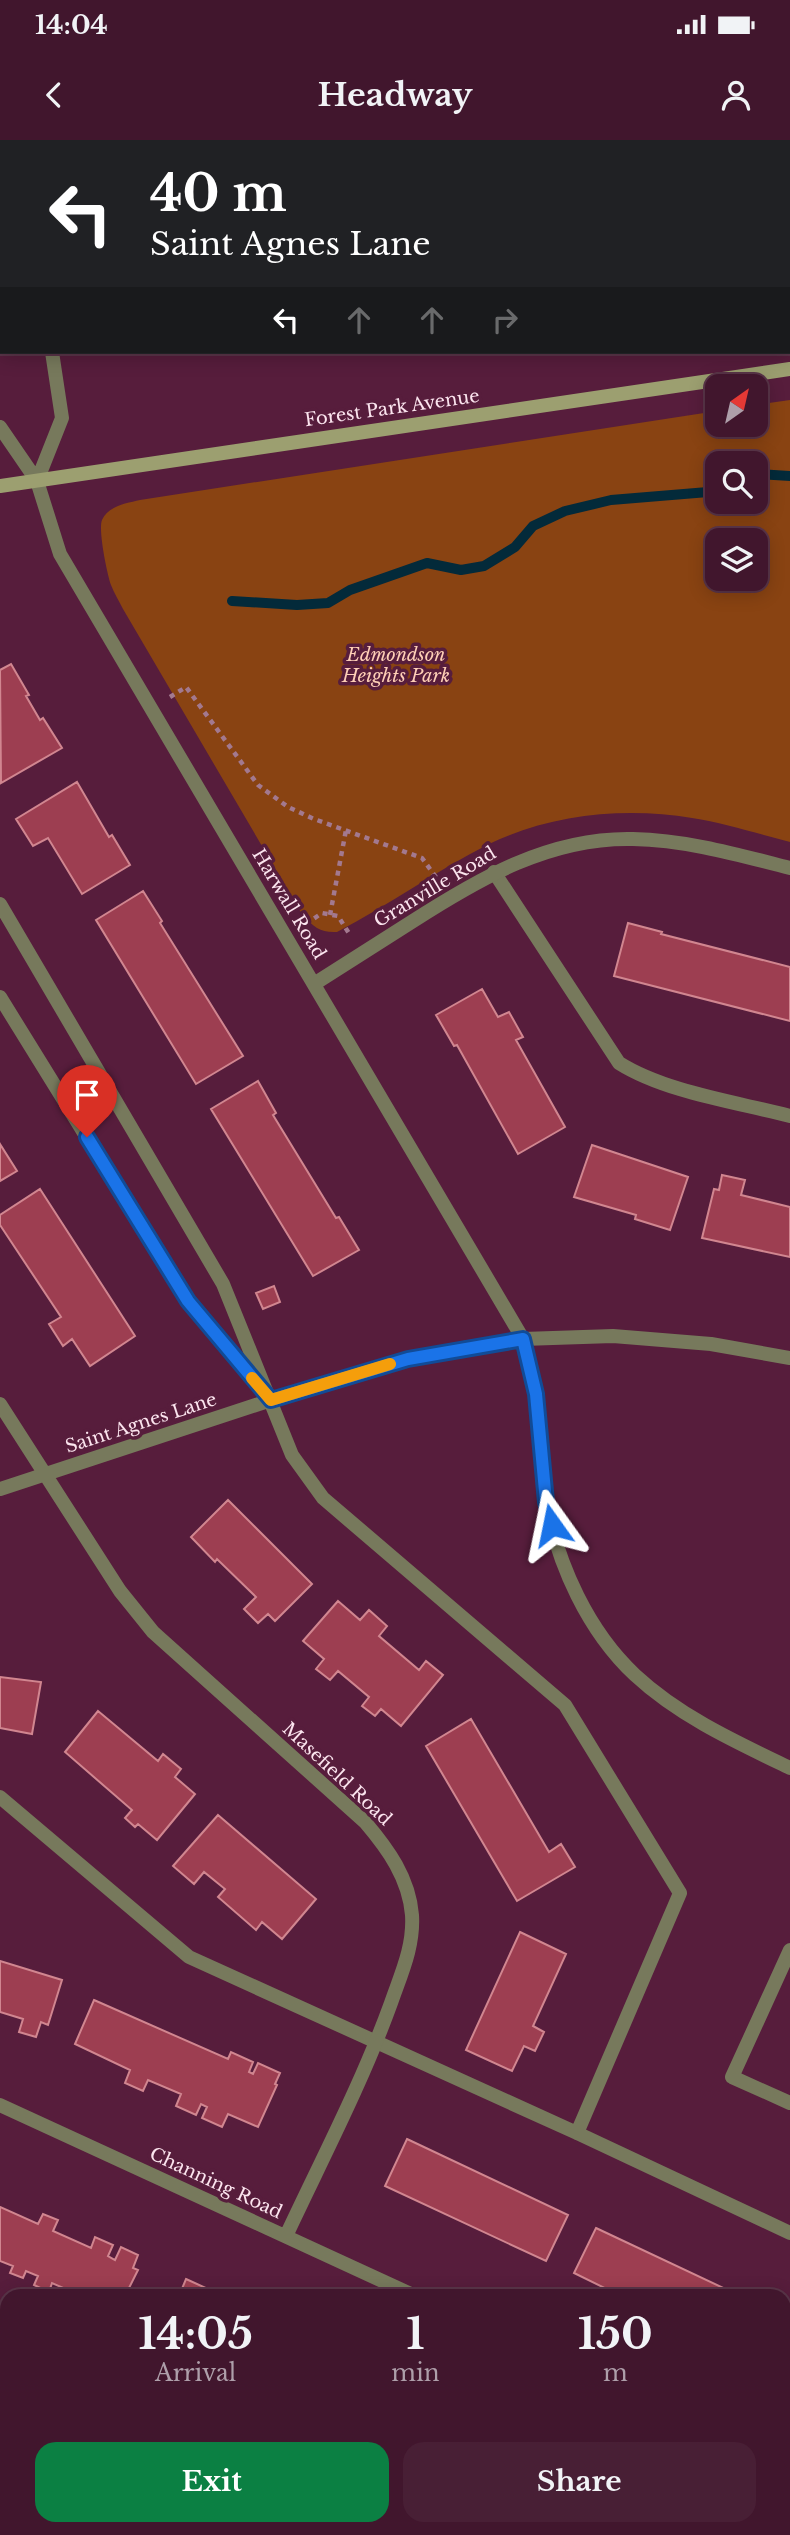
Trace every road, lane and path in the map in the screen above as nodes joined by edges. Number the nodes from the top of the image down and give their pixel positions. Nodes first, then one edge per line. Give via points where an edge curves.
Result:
1 (52, 354) edge
2 (790, 369) edge
3 (0, 427) edge
4 (37, 481) junction
5 (0, 486) edge
6 (151, 709) junction
7 (346, 830) junction
8 (790, 868) edge
9 (495, 872) junction
10 (449, 898) junction
11 (0, 904) edge
12 (330, 915) junction
13 (286, 937) junction
14 (362, 953) junction
15 (314, 984) junction
16 (0, 998) edge
17 (790, 1116) edge
18 (523, 1339) junction
19 (790, 1358) edge
20 (271, 1400) junction
21 (0, 1404) edge
22 (44, 1475) junction
23 (0, 1489) edge
24 (790, 1768) edge
25 (0, 1797) edge
26 (790, 1951) edge
27 (376, 2044) junction
28 (790, 2103) edge
29 (0, 2105) edge
30 (577, 2133) junction
31 (790, 2233) edge
32 (286, 2236) junction
33 (400, 2289) edge

1 - 4 street via 62,418
2 - 4 street, Forest Park Avenue
3 - 4 street, Harwall Road
4 - 5 street, Forest Park Avenue
4 - 6 street, Harwall Road via 60,554
6 - 7 path via 186,688 258,785 288,807
6 - 13 street, Harwall Road
7 - 10 path via 422,858
7 - 12 path
8 - 9 street, Granville Road via 734,853 632,838 548,851
9 - 10 street, Granville Road
9 - 17 street via 619,1063 662,1083
10 - 14 street, Granville Road
11 - 20 street via 223,1284
12 - 13 path via 322,913
12 - 14 path via 338,916
13 - 15 street, Harwall Road
14 - 15 street, Granville Road
15 - 18 street, Harwall Road
16 - 20 street via 188,1301
18 - 19 street, Saint Agnes Lane via 612,1336 711,1344
18 - 20 street, Saint Agnes Lane via 408,1359
18 - 24 street, Harwall Road via 536,1394 549,1513 558,1548 600,1635 635,1675 675,1706
20 - 22 street, Saint Agnes Lane
20 - 30 street via 292,1455 323,1498 565,1705 680,1893
21 - 22 street, Masefield Road
22 - 23 street, Saint Agnes Lane
22 - 27 street, Masefield Road via 120,1591 153,1632 365,1822 389,1850 406,1884 411,1944
25 - 27 street via 189,1957
26 - 28 street via 732,2077
27 - 30 street
27 - 32 street, Masefield Road
29 - 32 street, Channing Road
30 - 31 street
32 - 33 street, Channing Road

